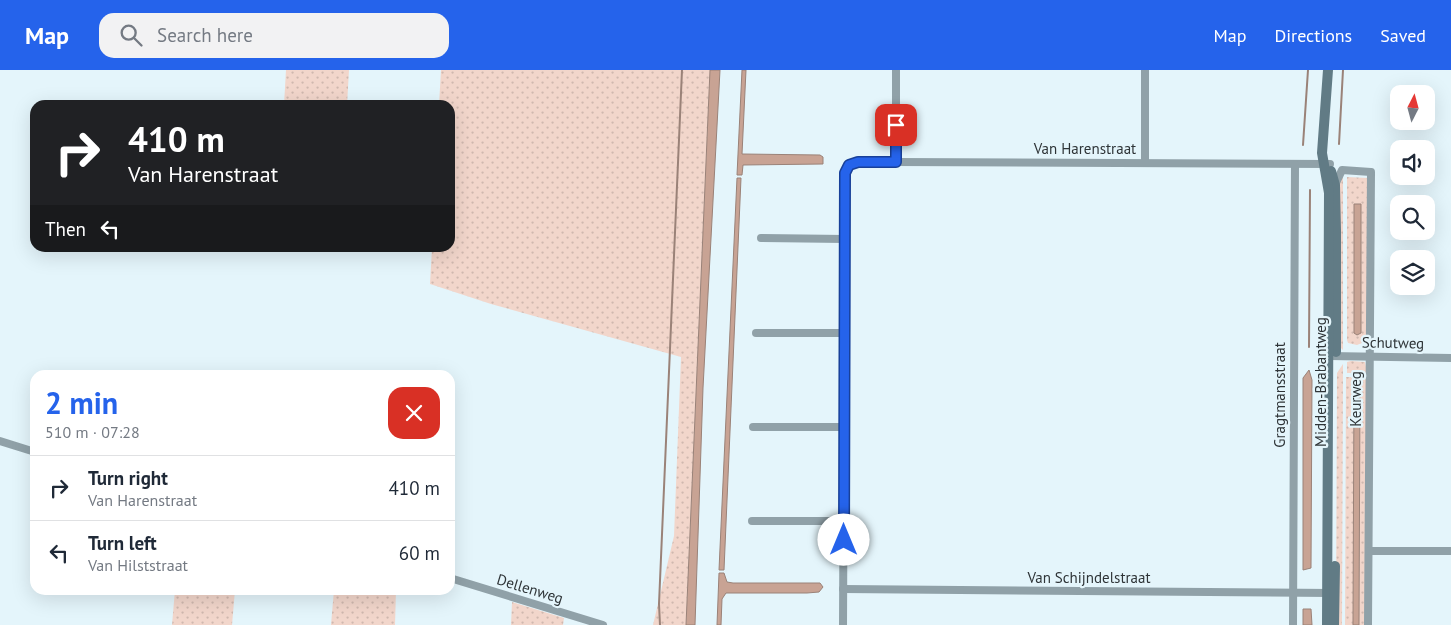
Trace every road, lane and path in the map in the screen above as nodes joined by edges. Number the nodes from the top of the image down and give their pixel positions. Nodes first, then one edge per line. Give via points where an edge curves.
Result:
1 (896, 70) edge
2 (1145, 70) edge
3 (1328, 70) edge
4 (896, 162) junction
5 (1145, 163) junction
6 (1327, 164) junction
7 (1295, 165) junction
8 (1335, 185) junction
9 (761, 238) dead end
10 (845, 239) junction
11 (756, 333) dead end
12 (844, 333) junction
13 (1333, 356) junction
14 (1370, 357) junction
15 (1451, 358) edge
16 (753, 427) dead end
17 (844, 427) junction
18 (0, 442) edge
19 (30, 451) edge
20 (752, 521) dead end
21 (844, 521) junction
22 (1369, 551) junction
23 (1451, 551) edge
24 (455, 580) edge
25 (843, 589) junction
26 (1294, 592) junction
27 (1331, 593) junction
28 (603, 625) edge
29 (843, 625) edge
30 (1293, 625) edge
31 (1327, 625) edge
32 (1334, 625) edge
33 (1368, 625) edge

1 - 4 street
2 - 5 street
3 - 6 street, Midden-Brabantweg via 1324,140
4 - 5 street, Van Harenstraat
4 - 10 street, Van Harenstraat via 849,165 845,173
5 - 7 street, Van Harenstraat
6 - 7 street, Van Harenstraat
6 - 8 street, Midden-Brabantweg
6 - 13 street, Midden-Brabantweg
7 - 26 street, Gragtmansstraat
8 - 13 street, Midden-Brabantweg
8 - 14 street, Keurweg via 1342,170 1371,172
9 - 10 street
10 - 12 street
11 - 12 street
12 - 17 street
13 - 14 street, Schutweg
13 - 27 street, Midden-Brabantweg
14 - 15 street, Schutweg
14 - 22 street, Keurweg
16 - 17 street
17 - 21 street
18 - 19 street
20 - 21 street
21 - 25 street
22 - 23 street
22 - 33 street, Keurweg
24 - 28 street, Dellenweg
25 - 26 street, Van Schijndelstraat
25 - 29 street
26 - 27 street, Van Schijndelstraat
26 - 30 street, Gragtmansstraat
27 - 31 street, Midden-Brabantweg
27 - 32 street, Midden-Brabantweg

